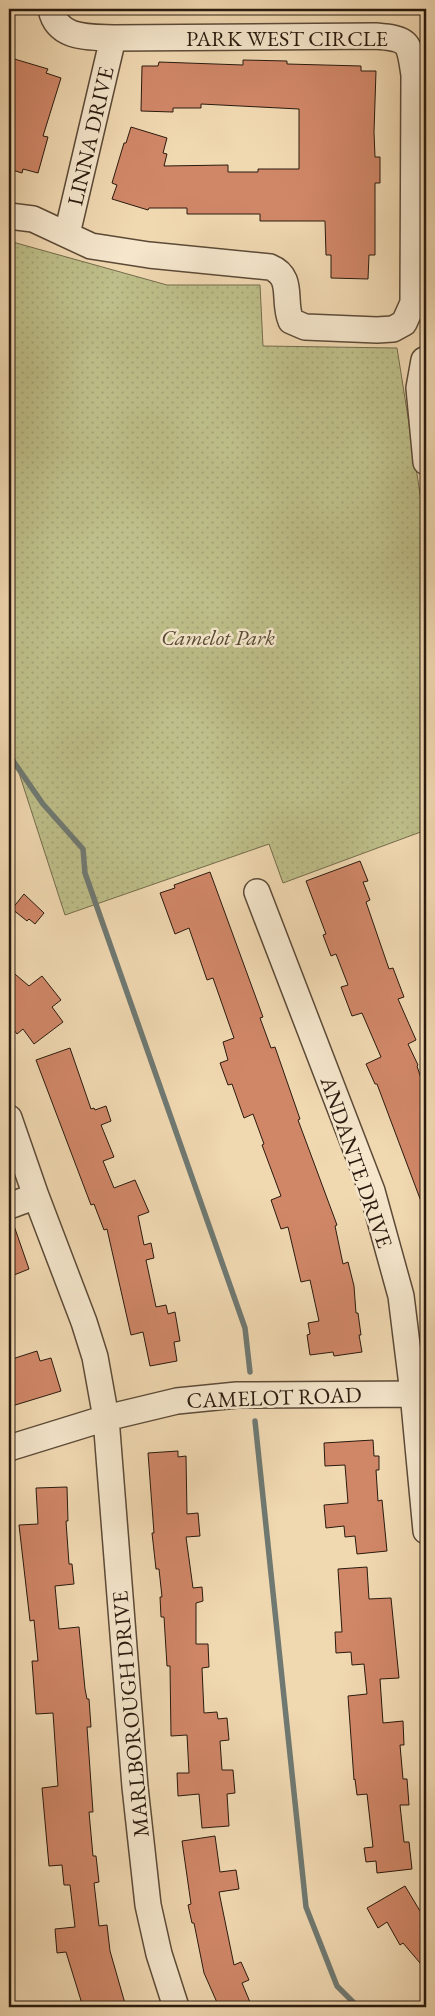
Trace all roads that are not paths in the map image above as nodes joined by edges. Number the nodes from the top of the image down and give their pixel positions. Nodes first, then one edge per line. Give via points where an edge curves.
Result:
1 (51, 9) edge
2 (113, 38) junction
3 (9, 216) edge
4 (68, 234) junction
5 (425, 360) edge
6 (425, 431) edge
7 (426, 462) edge
8 (257, 892) dead end
9 (9, 1118) edge
10 (36, 1196) junction
11 (9, 1206) edge
12 (420, 1394) edge
13 (106, 1418) junction
14 (9, 1448) edge
15 (426, 1531) edge
16 (176, 2007) edge

1 - 2 street, PARK WEST CIRCLE via 53,19 60,27 77,36
2 - 4 street, LINNA DRIVE
2 - 4 street, PARK WEST CIRCLE via 376,36 405,42 411,54 414,75 413,303 404,324 393,329 305,327 291,321 286,284 278,270 92,246
3 - 4 street, PARK WEST CIRCLE via 33,219
5 - 6 street via 420,388
6 - 7 street
8 - 12 street, ANDANTE DRIVE via 372,1191 401,1296
9 - 10 street, MARLBOROUGH DRIVE
10 - 11 street
10 - 13 street, MARLBOROUGH DRIVE via 87,1331
12 - 13 street, CAMELOT ROAD via 237,1395 177,1401
12 - 15 street, ANDANTE DRIVE
13 - 14 street, CAMELOT ROAD
13 - 16 street, MARLBOROUGH DRIVE via 135,1787 148,1905

